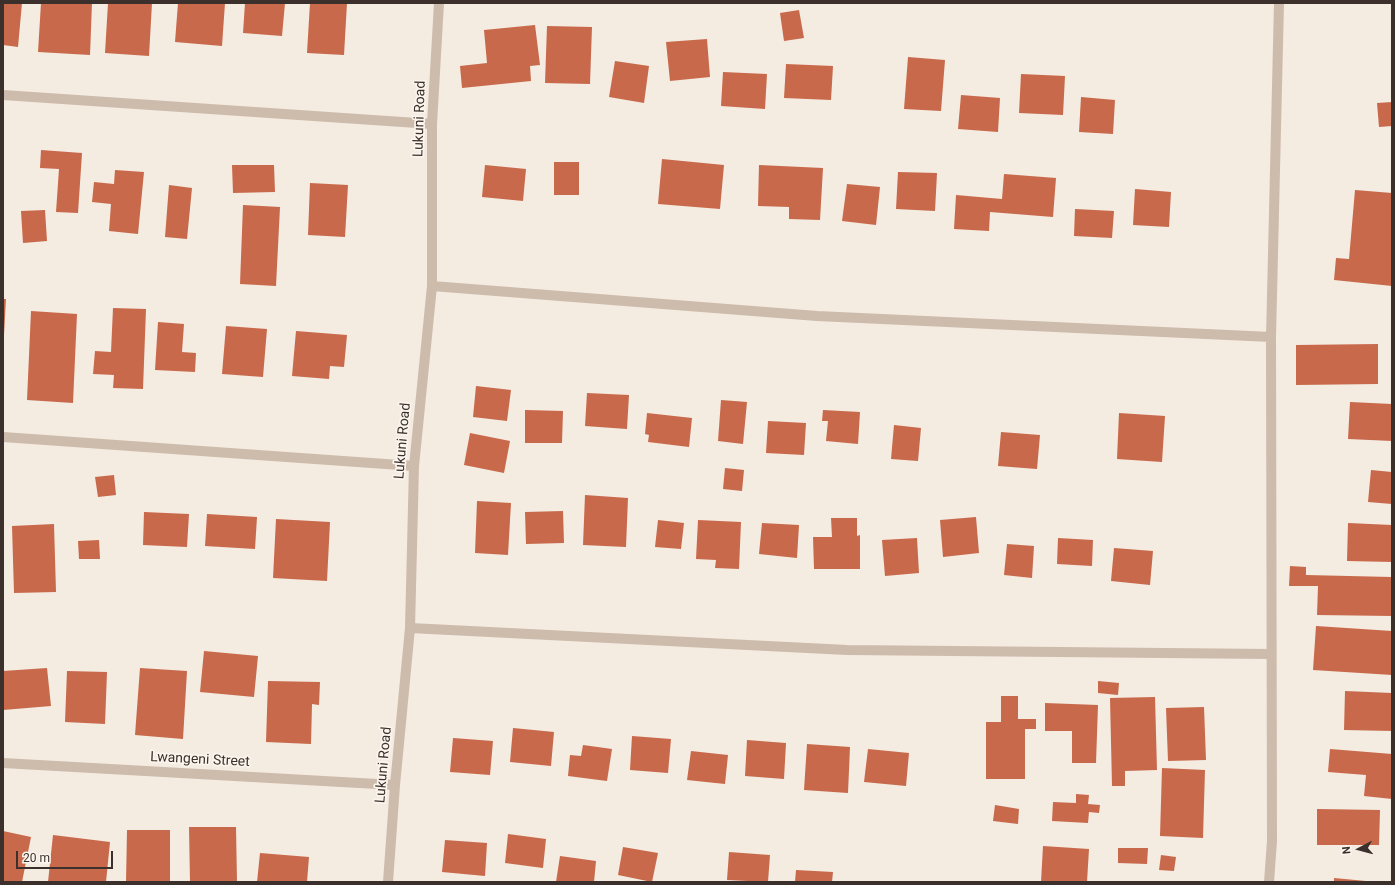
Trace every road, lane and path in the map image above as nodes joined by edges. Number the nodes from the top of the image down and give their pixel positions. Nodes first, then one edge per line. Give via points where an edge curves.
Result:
1 (440, 3) edge
2 (1279, 3) edge
3 (3, 95) edge
4 (432, 124) junction
5 (432, 286) junction
6 (1271, 337) junction
7 (3, 437) edge
8 (414, 466) junction
9 (410, 628) junction
10 (1271, 654) junction
11 (3, 763) edge
12 (396, 784) junction
13 (388, 882) edge
14 (1269, 882) edge

1 - 4 street, Lukuni Road
2 - 6 street
3 - 4 street
4 - 5 street, Lukuni Road
5 - 6 street via 817,316
5 - 8 street, Lukuni Road
6 - 10 street
7 - 8 street
8 - 9 street, Lukuni Road
9 - 10 street via 847,650
9 - 12 street, Lukuni Road
10 - 14 street via 1272,841
11 - 12 street, Lwangeni Street
12 - 13 street, Lukuni Road

